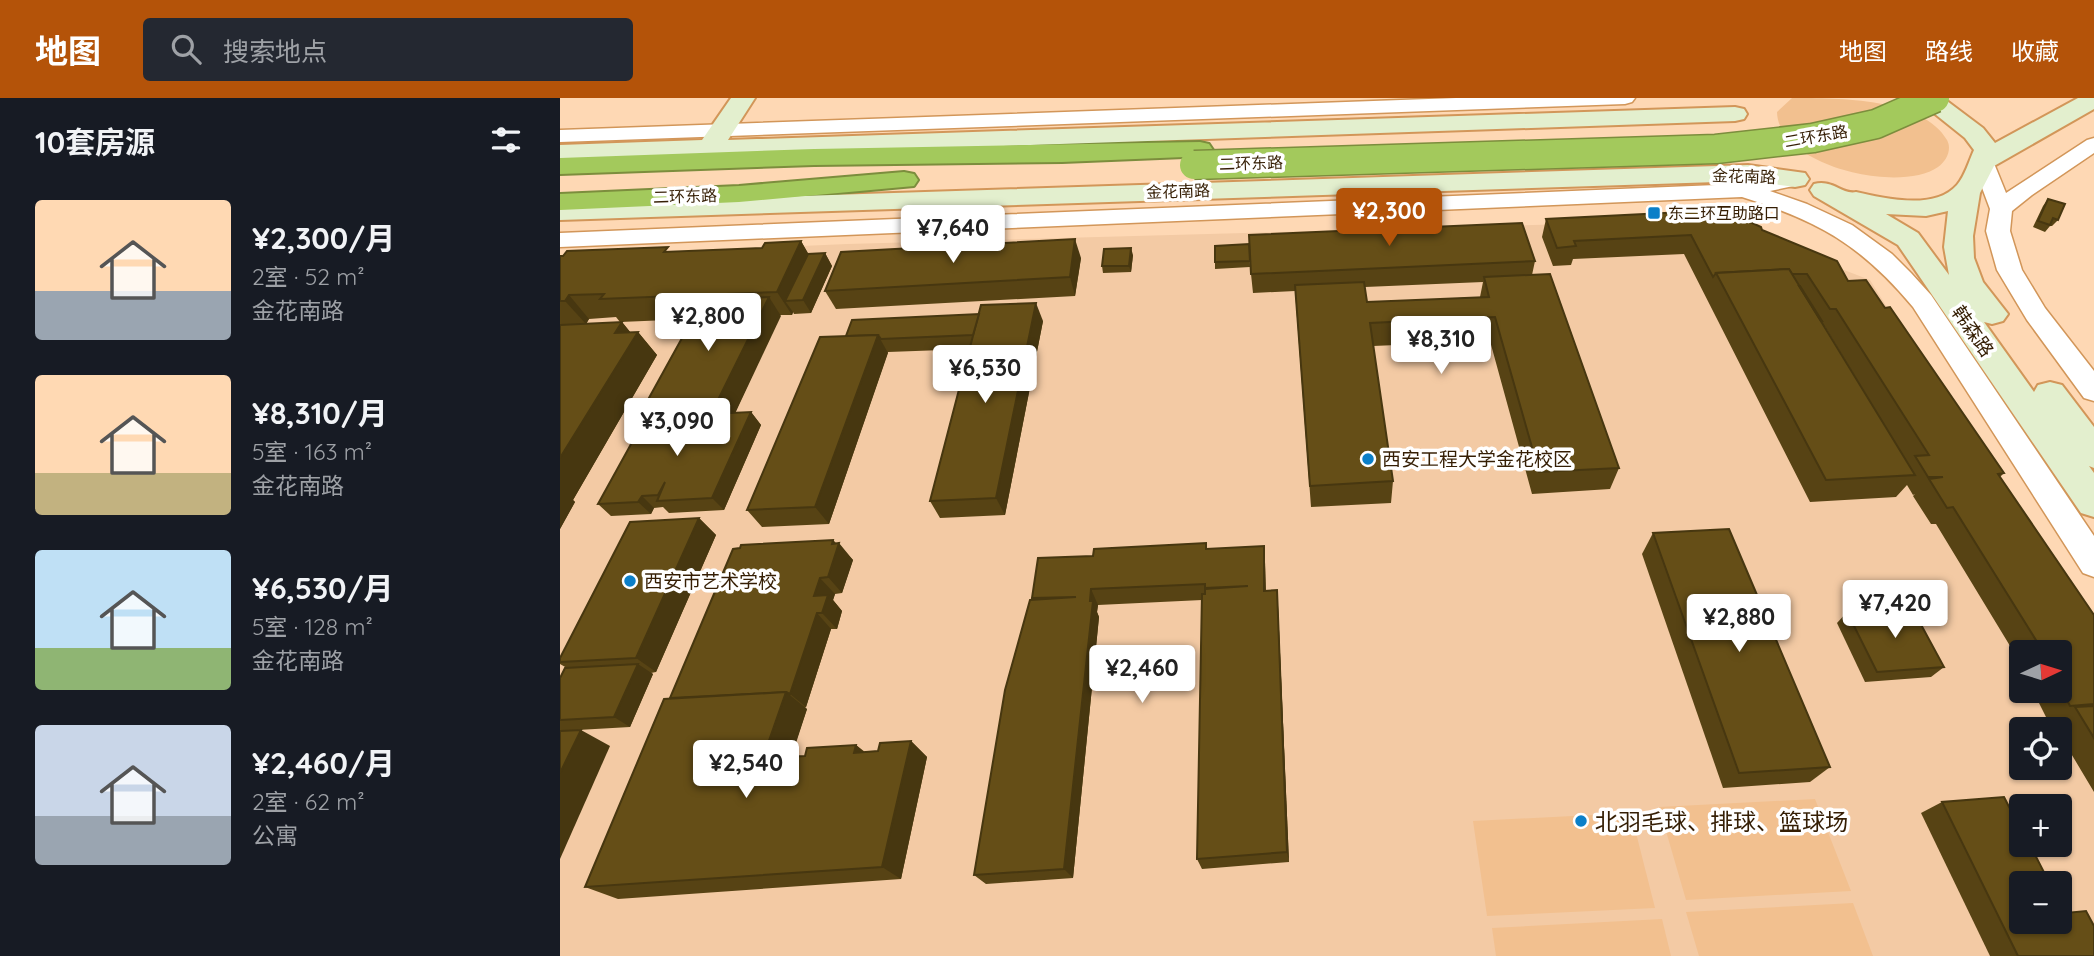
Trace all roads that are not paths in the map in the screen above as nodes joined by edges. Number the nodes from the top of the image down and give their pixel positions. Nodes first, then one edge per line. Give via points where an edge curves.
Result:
1 (743, 98) edge
2 (1625, 98) edge
3 (1927, 98) edge
4 (1935, 98) edge
5 (2094, 99) edge
6 (1858, 103) dead end
7 (1745, 106) edge
8 (1439, 109) edge
9 (1378, 110) edge
10 (560, 136) edge
11 (716, 139) junction
12 (832, 144) junction
13 (2094, 144) edge
14 (560, 153) edge
15 (939, 155) junction
16 (1983, 161) junction
17 (560, 166) edge
18 (1191, 180) junction
19 (1810, 184) junction
20 (1744, 190) junction
21 (1966, 193) junction
22 (739, 194) junction
23 (560, 202) edge
24 (627, 209) junction
25 (2001, 209) junction
26 (560, 212) edge
27 (560, 240) edge
28 (1866, 243) junction
29 (2094, 391) edge
30 (2094, 454) edge
31 (2094, 502) edge
32 (2094, 562) edge

1 - 11 main road
2 - 8 street
3 - 16 main road via 1974,133 1987,150
4 - 18 highway, 二环东路, bridge via 1863,127 1716,149
5 - 16 main road
6 - 18 highway, 二环东路 via 1823,118 1722,131
7 - 8 main road
7 - 19 main road via 1740,130 1750,144 1768,163
8 - 9 main road
9 - 11 street
9 - 12 main road
10 - 11 street
11 - 12 main road
11 - 14 main road
12 - 15 highway
13 - 25 street
15 - 17 highway, 二环东路
15 - 18 highway, 二环东路
16 - 21 main road, 韩森路
16 - 25 street
18 - 19 main road, 金花南路 via 1748,173
18 - 20 street
18 - 22 highway, 二环东路 via 873,182
18 - 24 main road, 金花南路
18 - 27 street
19 - 20 street
19 - 21 main road via 1865,202 1909,207 1938,205
19 - 28 street
19 - 31 main road, 韩森路 via 1908,239
20 - 28 street via 1786,203
21 - 30 main road, 韩森路 via 1958,239 1966,278
22 - 23 highway, 二环东路
22 - 24 highway
24 - 26 main road, 金花南路
25 - 29 street via 1998,231 2020,288
28 - 32 street via 1896,268 1922,301

